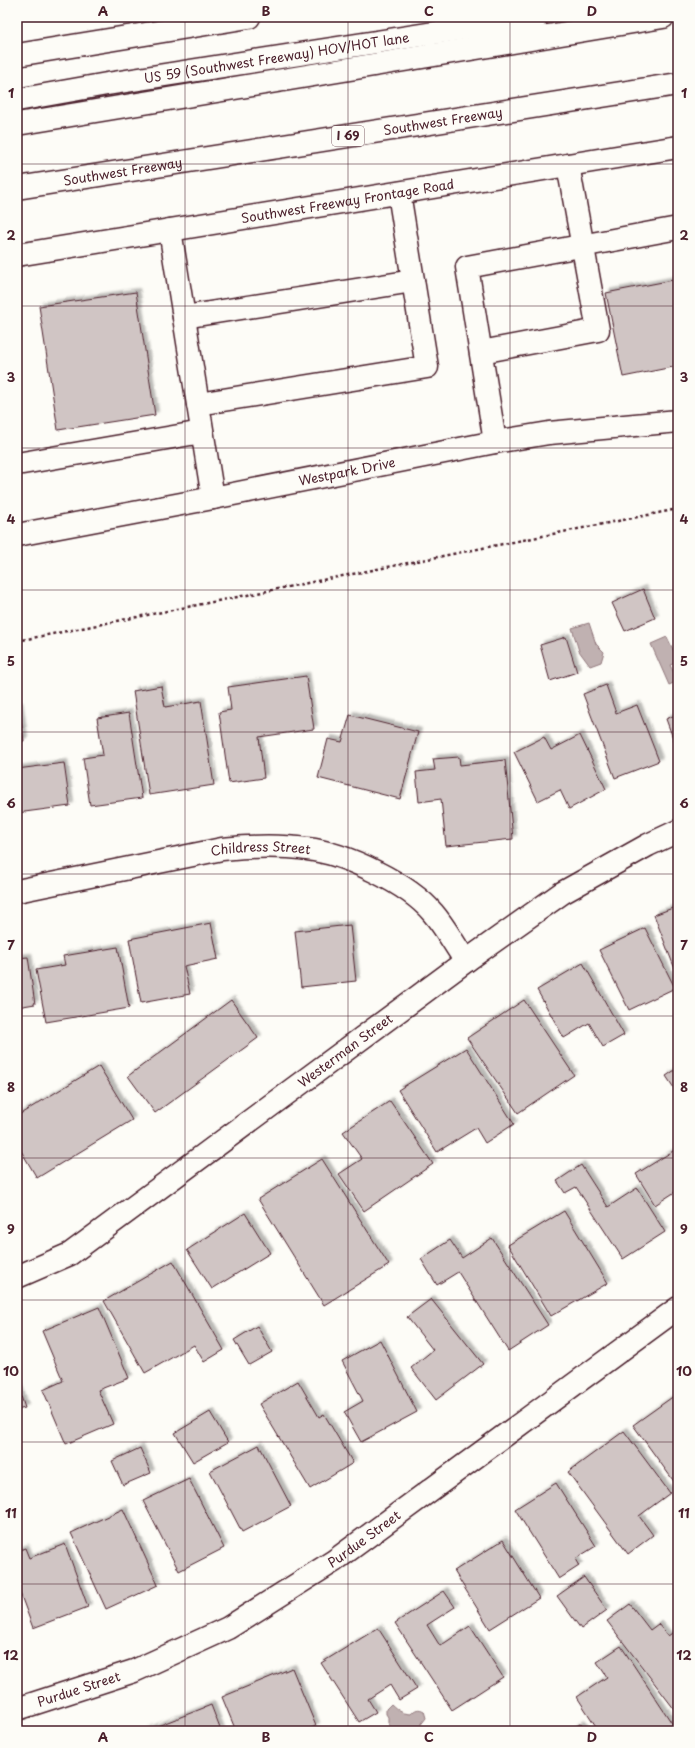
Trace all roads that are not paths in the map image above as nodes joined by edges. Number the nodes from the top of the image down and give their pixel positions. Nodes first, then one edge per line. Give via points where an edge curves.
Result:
1 (249, 17) edge
2 (537, 17) edge
3 (663, 17) edge
4 (17, 55) edge
5 (678, 84) edge
6 (17, 100) edge
7 (17, 124) edge
8 (678, 147) edge
9 (568, 165) junction
10 (17, 188) edge
11 (399, 193) junction
12 (678, 228) edge
13 (170, 230) junction
14 (583, 246) junction
15 (17, 256) edge
16 (413, 281) junction
17 (184, 317) junction
18 (481, 352) junction
19 (198, 404) junction
20 (678, 421) edge
21 (202, 432) junction
22 (495, 442) junction
23 (17, 464) edge
24 (213, 498) junction
25 (17, 535) edge
26 (678, 831) edge
27 (17, 891) edge
28 (466, 961) junction
29 (17, 1277) edge
30 (678, 1308) edge
31 (17, 1710) edge

1 - 4 main road
2 - 6 main road, US 59 (Southwest Freeway) HOV/HOT lane
3 - 7 main road
5 - 10 main road, Southwest Freeway / I 69
8 - 9 main road, Southwest Freeway Frontage Road
9 - 11 main road, Southwest Freeway Frontage Road
9 - 14 main road
11 - 13 main road, Southwest Freeway Frontage Road
11 - 16 main road
12 - 14 main road
13 - 15 main road, Southwest Freeway Frontage Road
13 - 17 main road
14 - 18 main road via 467,267
14 - 18 main road via 598,330
16 - 17 main road
16 - 19 main road via 427,367
17 - 19 main road
18 - 22 main road
19 - 21 main road
20 - 22 main road, Westpark Drive via 549,433
21 - 23 main road
21 - 24 main road
22 - 24 main road, Westpark Drive
24 - 25 main road, Westpark Drive
26 - 28 main road, Westerman Street via 562,893
27 - 28 main road, Childress Street via 222,849 253,846 309,849 332,854 378,873 407,889 433,913
28 - 29 main road, Westerman Street via 70,1254
30 - 31 main road, Purdue Street via 334,1561 228,1628 134,1670

